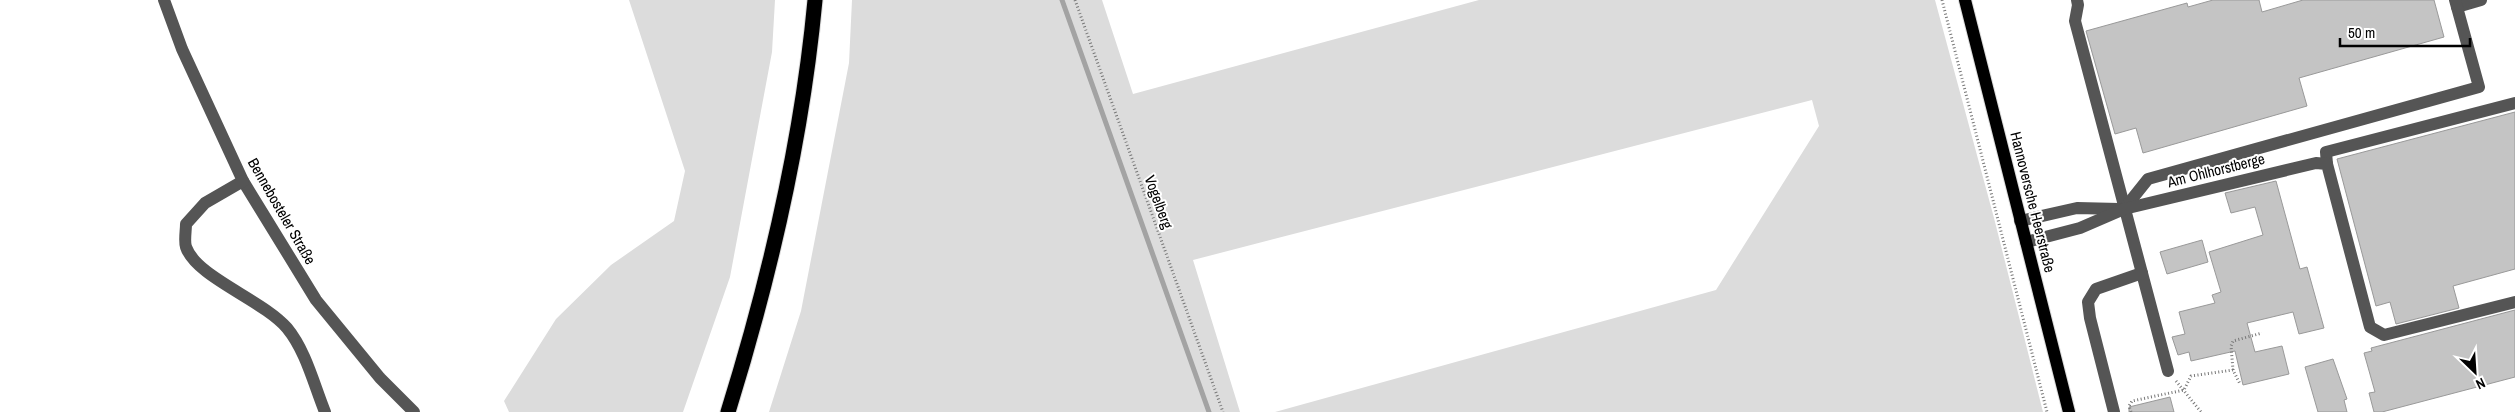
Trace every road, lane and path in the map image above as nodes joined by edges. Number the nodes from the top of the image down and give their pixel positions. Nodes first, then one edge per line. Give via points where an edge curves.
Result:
1 (164, 0) edge
2 (815, 0) edge
3 (1075, 0) edge
4 (1942, 0) edge
5 (1965, 0) edge
6 (2076, 0) edge
7 (2481, 0) edge
8 (2456, 4) edge
9 (2515, 102) edge
10 (2322, 163) junction
11 (243, 181) junction
12 (2124, 209) junction
13 (2020, 221) junction
14 (2026, 242) junction
15 (2142, 273) junction
16 (2515, 302) edge
17 (2262, 333) dead end
18 (2233, 370) junction
19 (2168, 371) joint
20 (2240, 384) dead end
21 (2184, 390) junction
22 (325, 412) edge
23 (414, 412) edge
24 (728, 412) edge
25 (1223, 412) edge
26 (2047, 412) edge
27 (2069, 412) edge
28 (2114, 412) edge
29 (2131, 412) edge
30 (2201, 412) edge

1 - 11 street, Bennebosteler Straße via 182,49
2 - 24 highway via 804,90 780,224
3 - 25 path, Vogelberg
4 - 26 path
5 - 13 main road, Hannoversche Heerstraße
6 - 12 street via 2075,20
7 - 8 street
8 - 12 street via 2479,88 2148,179
9 - 10 street via 2326,152
10 - 12 street, Am Ohlhorstberge
10 - 16 street via 2370,327 2384,335
11 - 22 street via 205,203 186,224 185,247 199,267 256,302 287,328 304,359
11 - 23 street, Bennebosteler Straße via 316,300 380,378
12 - 13 street, Am Ohlhorstberge via 2078,208
12 - 14 street, Am Ohlhorstberge via 2080,228
12 - 15 street
13 - 14 main road, Hannoversche Heerstraße
14 - 27 main road, Hannoversche Heerstraße
15 - 19 street
15 - 28 street via 2096,289 2088,302
17 - 18 path via 2233,341
18 - 20 path
18 - 21 path via 2191,376
19 - 21 path
21 - 29 path via 2132,401 2129,406
21 - 30 path

